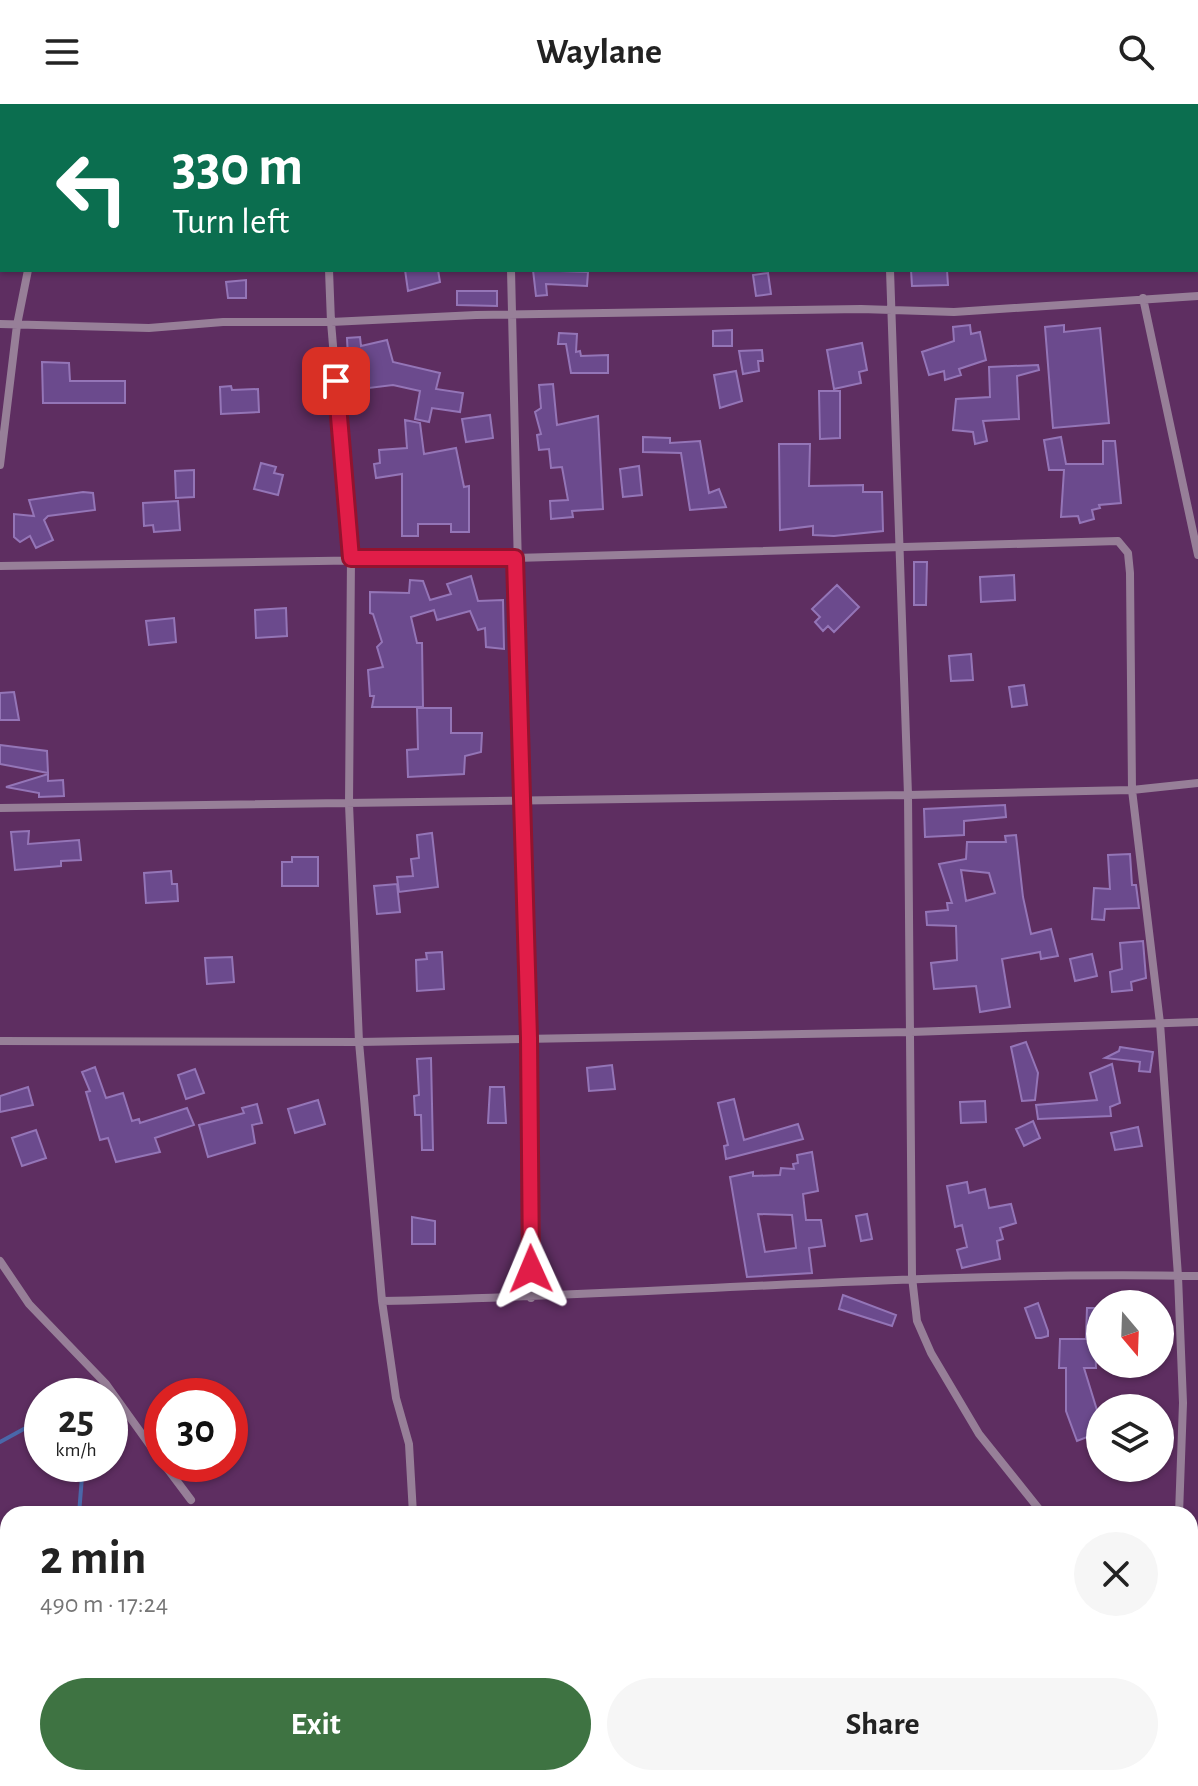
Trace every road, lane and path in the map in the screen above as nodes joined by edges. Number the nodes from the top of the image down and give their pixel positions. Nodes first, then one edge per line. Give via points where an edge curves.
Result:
1 (28, 272) edge
2 (329, 272) edge
3 (511, 272) edge
4 (890, 272) edge
5 (1198, 296) edge
6 (1143, 298) junction
7 (891, 310) junction
8 (510, 315) junction
9 (331, 322) junction
10 (0, 324) edge
11 (17, 325) junction
12 (0, 465) edge
13 (898, 548) junction
14 (1198, 555) edge
15 (351, 558) junction
16 (515, 558) junction
17 (0, 566) edge
18 (1198, 783) edge
19 (1132, 790) junction
20 (908, 795) junction
21 (521, 803) junction
22 (349, 804) junction
23 (0, 808) edge
24 (1198, 1022) edge
25 (1160, 1023) junction
26 (911, 1032) junction
27 (529, 1038) junction
28 (0, 1041) edge
29 (359, 1042) junction
30 (0, 1261) edge
31 (1178, 1276) junction
32 (1198, 1276) edge
33 (912, 1277) junction
34 (531, 1298) junction
35 (382, 1301) junction
36 (144, 1437) edge
37 (177, 1482) edge
38 (191, 1500) dead end
39 (413, 1506) edge
40 (1037, 1506) edge
41 (1179, 1506) edge
42 (1198, 1661) edge
43 (1198, 1671) edge

1 - 11 street
2 - 9 street
3 - 8 street
4 - 7 street
5 - 6 street
6 - 7 street via 954,312
6 - 14 street
7 - 8 street
7 - 13 street
8 - 9 street
8 - 16 street
9 - 11 street via 149,328
9 - 15 street
10 - 11 street
11 - 12 street
13 - 16 street
13 - 19 street via 1118,541 1128,553 1130,573
13 - 20 street
15 - 16 street
15 - 17 street
15 - 22 street
16 - 21 street
18 - 19 street
19 - 20 street
19 - 25 street
20 - 21 street
20 - 26 street
21 - 22 street
21 - 27 street
22 - 23 street
22 - 29 street
24 - 25 street
25 - 26 street
25 - 31 street
26 - 27 street
26 - 33 street
27 - 29 street
27 - 34 street
28 - 29 street
29 - 35 street
30 - 36 street via 29,1304 106,1384
31 - 32 street
31 - 33 street
31 - 41 street via 1183,1403
33 - 34 street
33 - 40 street via 917,1321 931,1353 979,1434
34 - 35 street
35 - 39 street via 396,1398 409,1444
37 - 38 street
42 - 43 street

